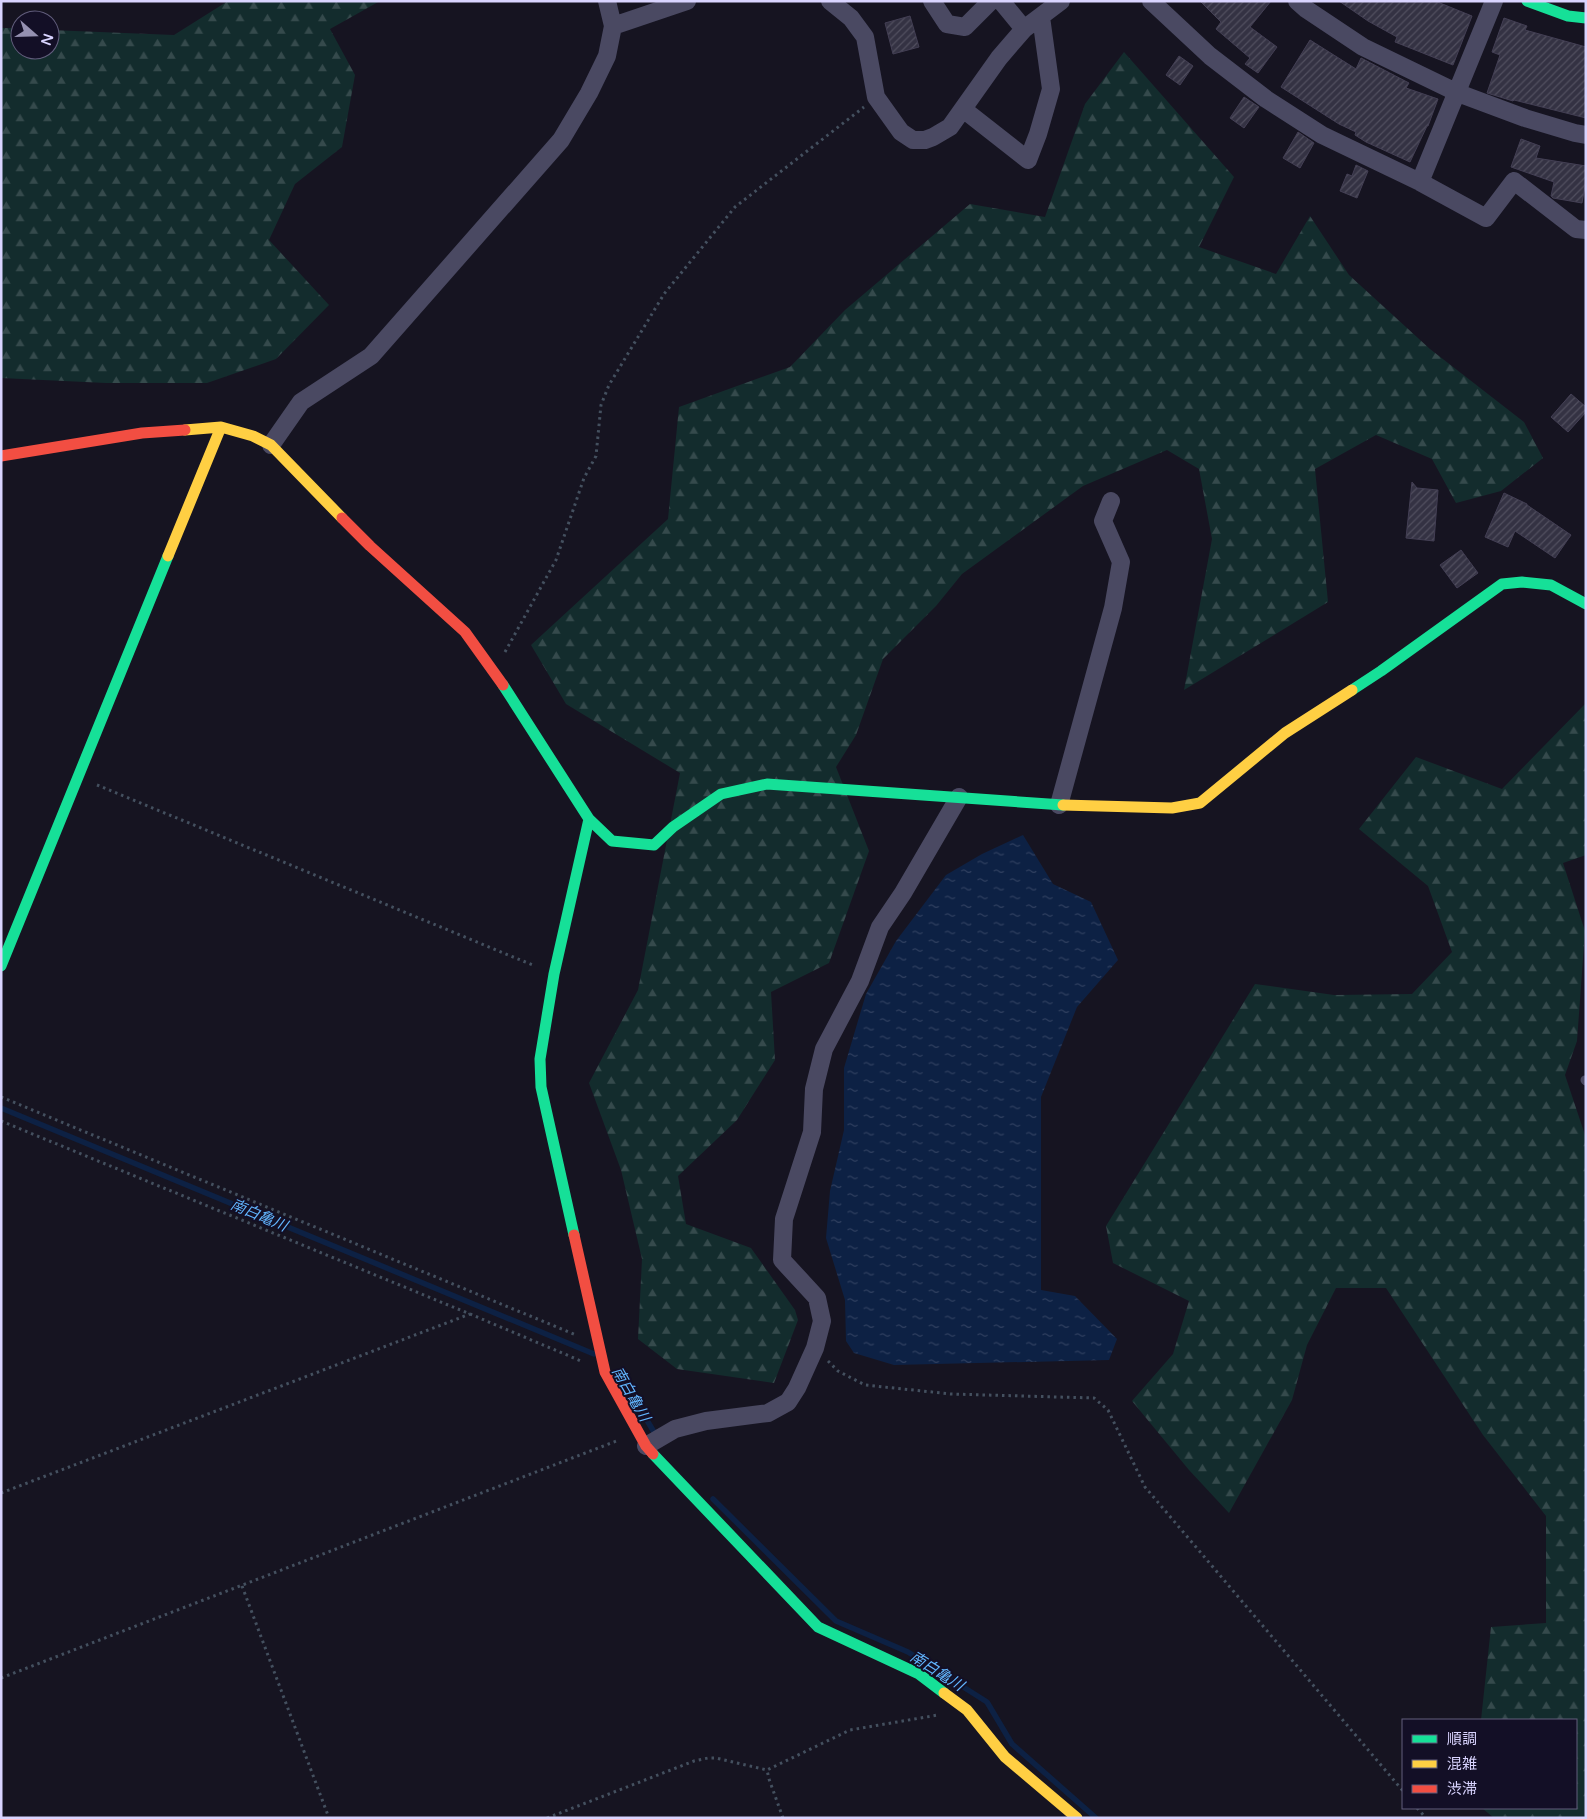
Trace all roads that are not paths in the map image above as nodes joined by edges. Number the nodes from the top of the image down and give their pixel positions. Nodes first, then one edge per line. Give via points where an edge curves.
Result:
1 (607, 1) edge
2 (687, 1) edge
3 (830, 1) edge
4 (932, 1) edge
5 (991, 1) edge
6 (1001, 1) edge
7 (1061, 1) edge
8 (1151, 1) edge
9 (1297, 1) edge
10 (1494, 1) edge
11 (1527, 1) edge
12 (1041, 17) junction
13 (1586, 18) edge
14 (613, 26) junction
15 (1024, 29) junction
16 (1458, 93) junction
17 (963, 109) junction
18 (1586, 135) edge
19 (1420, 182) junction
20 (1586, 230) edge
21 (221, 427) junction
22 (271, 445) junction
23 (1, 456) edge
24 (1111, 501) dead end
25 (1586, 604) edge
26 (959, 797) junction
27 (1059, 806) junction
28 (589, 819) junction
29 (1, 966) edge
30 (642, 1440) junction
31 (1077, 1818) edge

1 - 14 street
2 - 14 street
3 - 17 street via 865,36 876,97 901,132 913,140 925,140 950,128
4 - 5 street via 947,24 965,27
6 - 15 street
7 - 12 street
8 - 19 street via 1210,56 1266,99 1322,135
9 - 16 street via 1363,47
10 - 16 street
11 - 13 street via 1568,16
12 - 15 street
12 - 17 street via 1052,89 1028,160
14 - 22 street via 606,56 561,140 371,356 301,402
15 - 17 street via 998,58
16 - 18 street via 1525,118
16 - 19 street
19 - 20 street via 1486,218 1514,181 1576,229
21 - 22 street
21 - 23 street via 142,433
21 - 29 street
22 - 28 street via 370,546 465,632 513,699
24 - 27 street via 1103,521 1120,562 1113,608
25 - 27 street via 1552,585 1502,584 1381,671 1285,734 1200,803 1172,808
26 - 27 street
26 - 28 street via 767,784 720,794 673,827 654,845 612,841
26 - 30 street via 880,927 860,982 824,1049 814,1089 812,1132 784,1219 782,1260 817,1298 822,1321 815,1348 797,1388 788,1402 768,1413 706,1421
28 - 30 street via 554,974 540,1060 541,1086 605,1372
30 - 31 street via 818,1627 919,1674 967,1710 1005,1756

